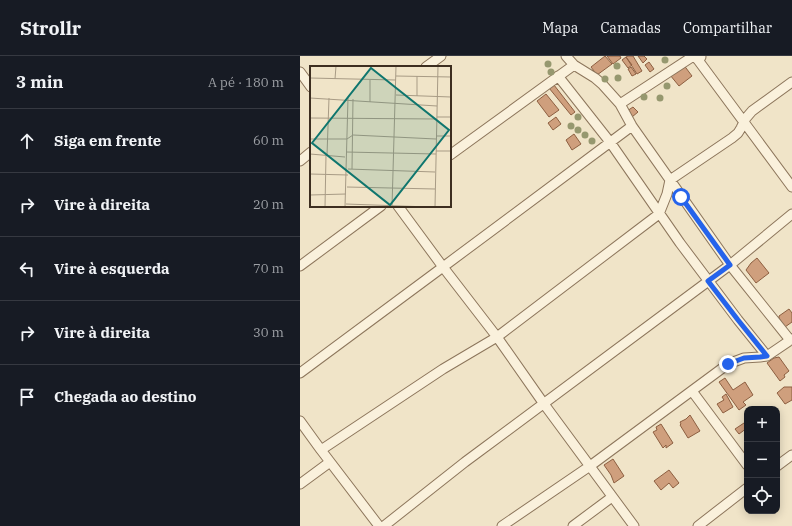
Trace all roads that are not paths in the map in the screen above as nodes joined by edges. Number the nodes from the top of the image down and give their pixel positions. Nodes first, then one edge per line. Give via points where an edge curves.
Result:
1 (441, 56) edge
2 (566, 56) edge
3 (700, 58) edge
4 (574, 65) junction
5 (427, 66) edge
6 (300, 72) edge
7 (558, 76) junction
8 (792, 82) edge
9 (310, 86) edge
10 (620, 104) junction
11 (744, 123) junction
12 (632, 126) junction
13 (610, 142) junction
14 (310, 153) edge
15 (451, 155) edge
16 (300, 161) edge
17 (670, 180) junction
18 (792, 187) edge
19 (380, 207) edge
20 (399, 207) edge
21 (659, 214) junction
22 (792, 214) edge
23 (730, 265) junction
24 (300, 266) edge
25 (443, 267) junction
26 (708, 281) junction
27 (497, 337) junction
28 (791, 340) edge
29 (767, 356) junction
30 (300, 373) edge
31 (692, 390) junction
32 (544, 404) junction
33 (300, 421) edge
34 (321, 450) junction
35 (792, 455) edge
36 (744, 461) edge
37 (330, 462) junction
38 (780, 464) edge
39 (590, 466) junction
40 (300, 484) edge
41 (744, 490) edge
42 (612, 497) junction
43 (379, 526) edge
44 (384, 526) edge
45 (502, 526) edge
46 (573, 526) edge
47 (634, 526) edge
48 (698, 526) edge

1 - 5 street
2 - 4 street
3 - 10 street via 692,57
3 - 11 street
4 - 7 street
4 - 10 street via 602,84
6 - 9 street
7 - 13 street
7 - 15 street
8 - 11 street via 752,111
10 - 12 street
11 - 17 street via 732,138
11 - 18 street
12 - 13 street
12 - 17 street
13 - 21 street
13 - 25 street
14 - 16 street
17 - 21 street
17 - 23 street
19 - 24 street
20 - 25 street
21 - 26 street
21 - 27 street
22 - 23 street
23 - 26 street
23 - 28 street
25 - 27 street
25 - 30 street
26 - 29 street
26 - 32 street
27 - 32 street
27 - 34 street via 443,369
28 - 29 street
29 - 31 street via 744,358 728,364
31 - 36 street
31 - 39 street
32 - 39 street
32 - 44 street
33 - 34 street
34 - 37 street
35 - 38 street
37 - 40 street
37 - 43 street
39 - 42 street
39 - 45 street
41 - 48 street
42 - 46 street
42 - 47 street

